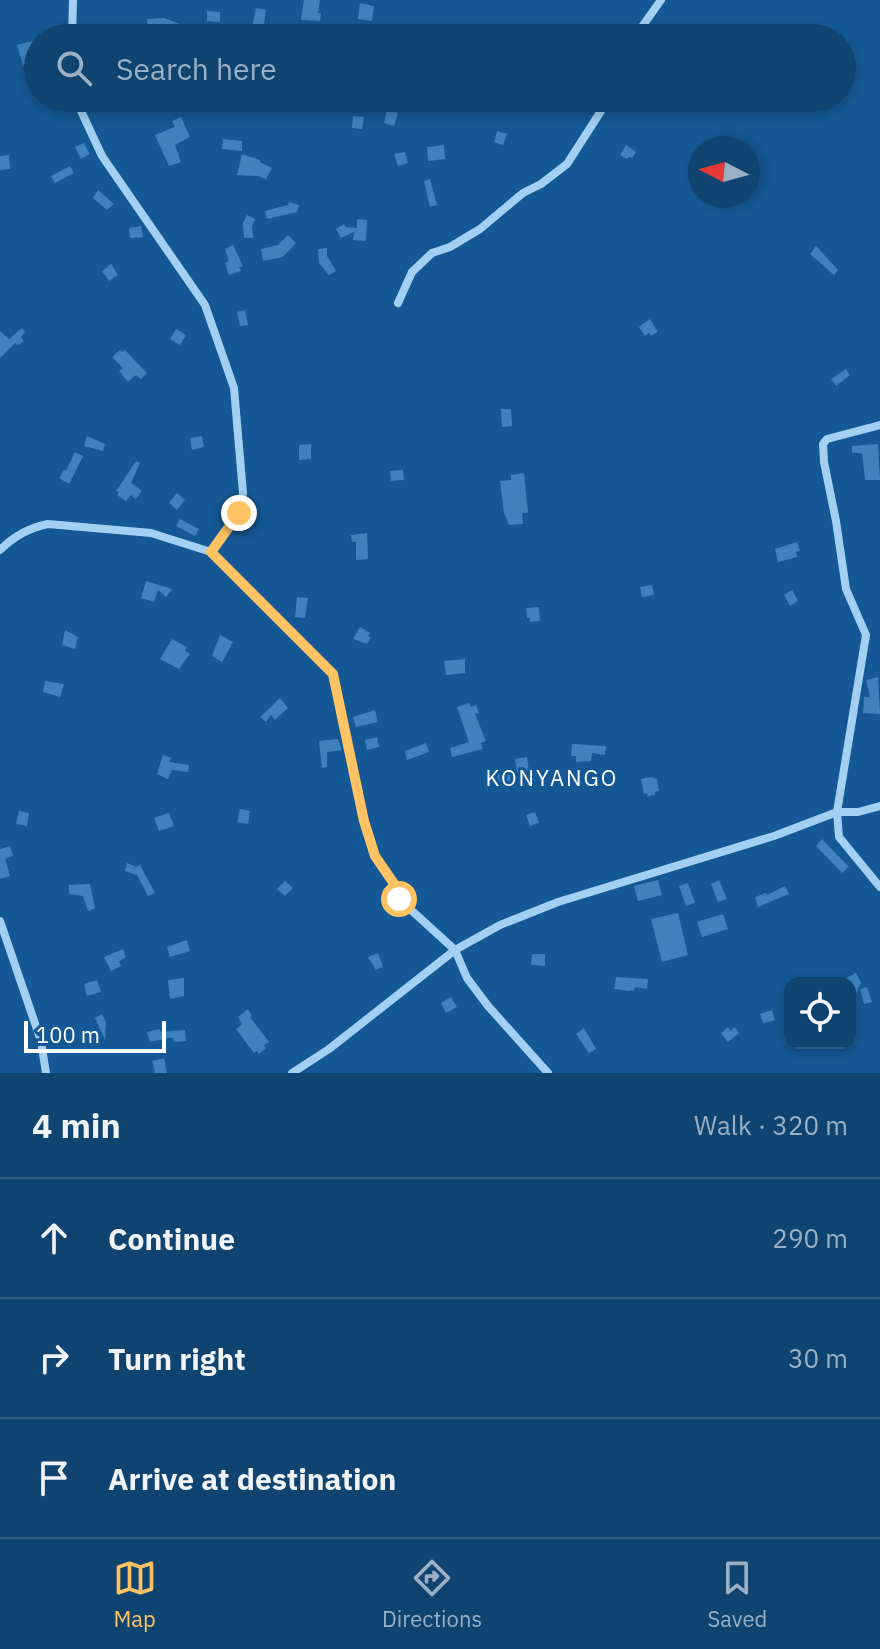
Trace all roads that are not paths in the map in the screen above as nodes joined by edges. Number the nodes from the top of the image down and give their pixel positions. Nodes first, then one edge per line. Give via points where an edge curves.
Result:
1 (73, 0) edge
2 (661, 0) edge
3 (72, 24) edge
4 (644, 24) edge
5 (82, 112) edge
6 (600, 112) edge
7 (398, 303) dead end
8 (880, 425) edge
9 (0, 550) edge
10 (211, 552) junction
11 (880, 806) edge
12 (837, 812) junction
13 (880, 887) edge
14 (0, 921) edge
15 (455, 950) junction
16 (46, 1073) edge
17 (292, 1073) edge
18 (548, 1073) edge

1 - 3 street
2 - 4 street
5 - 10 street via 102,156 205,305 234,388 243,493 239,513
6 - 7 street via 567,164 480,229 432,253 412,272
8 - 12 street via 823,444 846,589 866,635
9 - 10 street via 31,527 48,524 151,533
10 - 15 street via 333,674 375,856 399,899
11 - 12 street
12 - 13 street via 839,837
12 - 15 street via 558,902
14 - 16 street via 41,1041
15 - 17 street
15 - 18 street via 474,987

